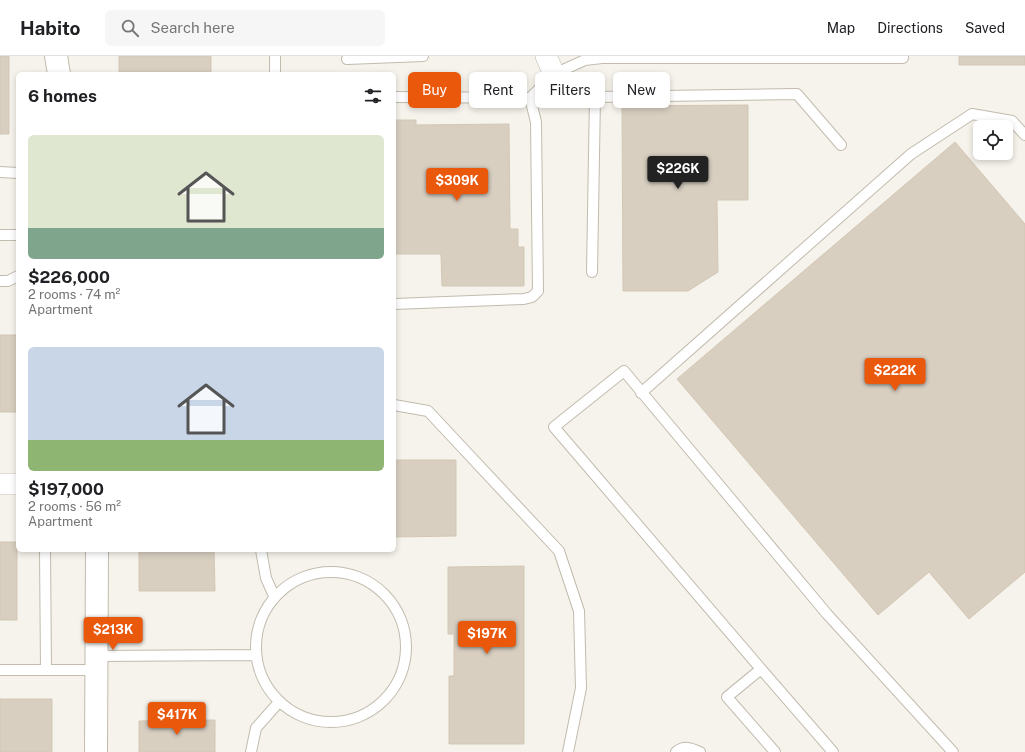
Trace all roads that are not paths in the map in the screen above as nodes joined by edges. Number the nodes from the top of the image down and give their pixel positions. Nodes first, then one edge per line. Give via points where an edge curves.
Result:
1 (56, 56) edge
2 (275, 56) edge
3 (423, 56) edge
4 (903, 56) edge
5 (347, 59) dead end
6 (550, 65) edge
7 (59, 72) edge
8 (275, 72) edge
9 (560, 72) edge
10 (396, 97) edge
11 (605, 97) edge
12 (530, 98) junction
13 (595, 108) edge
14 (1025, 135) edge
15 (841, 145) dead end
16 (0, 172) edge
17 (16, 173) edge
18 (0, 235) edge
19 (16, 235) edge
20 (592, 272) dead end
21 (16, 277) edge
22 (0, 281) edge
23 (396, 304) edge
24 (641, 393) junction
25 (396, 405) edge
26 (0, 484) edge
27 (16, 484) edge
28 (45, 552) edge
29 (97, 552) edge
30 (261, 552) edge
31 (274, 596) junction
32 (256, 655) junction
33 (96, 663) junction
34 (0, 670) edge
35 (46, 670) junction
36 (761, 670) junction
37 (279, 702) junction
38 (96, 752) edge
39 (251, 752) edge
40 (568, 752) edge
41 (676, 752) edge
42 (700, 752) edge
43 (775, 752) edge
44 (833, 752) edge
45 (952, 752) edge

1 - 7 street
2 - 8 lane
3 - 5 lane
4 - 6 lane via 602,58
6 - 9 lane
6 - 12 lane
10 - 12 lane
11 - 15 lane via 797,94
12 - 23 lane via 536,122 538,291 524,299
13 - 20 lane
14 - 24 lane via 1012,121 972,114 911,154
16 - 17 lane
18 - 19 lane
21 - 22 lane
24 - 36 lane via 624,371 554,427
24 - 45 lane via 827,614
25 - 40 lane via 428,411 559,551 579,611 580,688
26 - 27 street
28 - 35 lane
29 - 33 street
30 - 31 lane via 266,578
31 - 32 lane via 263,614 256,634
31 - 37 lane via 294,580 319,572 345,572 357,576 369,581 389,597 402,618 408,644 404,669 393,692 374,710 351,720 325,722 300,716
32 - 33 lane
32 - 37 lane via 263,681
33 - 35 lane
33 - 38 street
34 - 35 lane
36 - 43 lane via 727,697
36 - 44 lane
37 - 39 lane via 256,728
41 - 42 lane via 681,748 689,748

